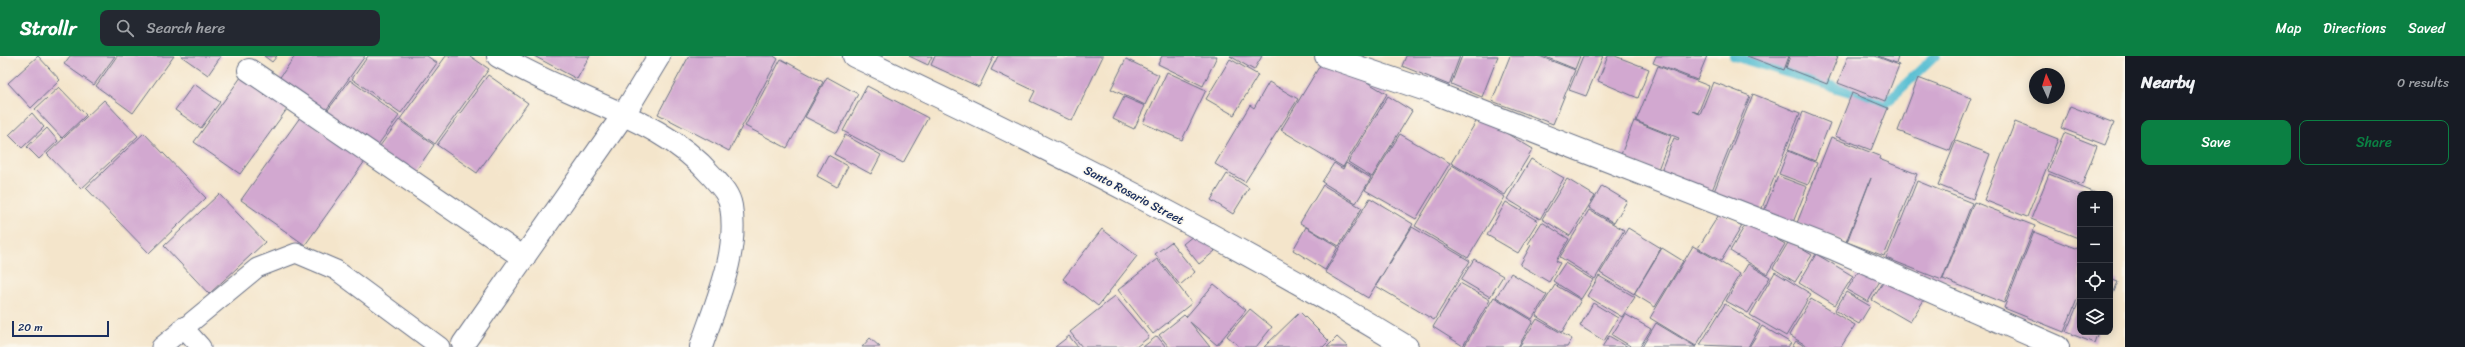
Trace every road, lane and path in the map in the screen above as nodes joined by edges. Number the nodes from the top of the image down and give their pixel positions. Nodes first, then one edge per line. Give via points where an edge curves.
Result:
1 (498, 56) edge
2 (658, 56) edge
3 (854, 56) edge
4 (1326, 56) edge
5 (249, 70) dead end
6 (624, 114) junction
7 (524, 258) junction
8 (183, 327) junction
9 (462, 345) edge
10 (161, 347) edge
11 (201, 347) edge
12 (440, 347) edge
13 (701, 347) edge
14 (1407, 347) edge
15 (2058, 347) edge

1 - 6 street via 562,88
2 - 6 street
3 - 14 street, Santo Rosario Street via 1154,205 1348,311
4 - 15 street via 1429,91 1832,248
5 - 7 street
6 - 7 street
6 - 13 street via 680,145 703,165 726,192 731,205 732,247
7 - 9 street
8 - 10 lane
8 - 11 lane
8 - 12 lane via 257,268 296,253 336,270

